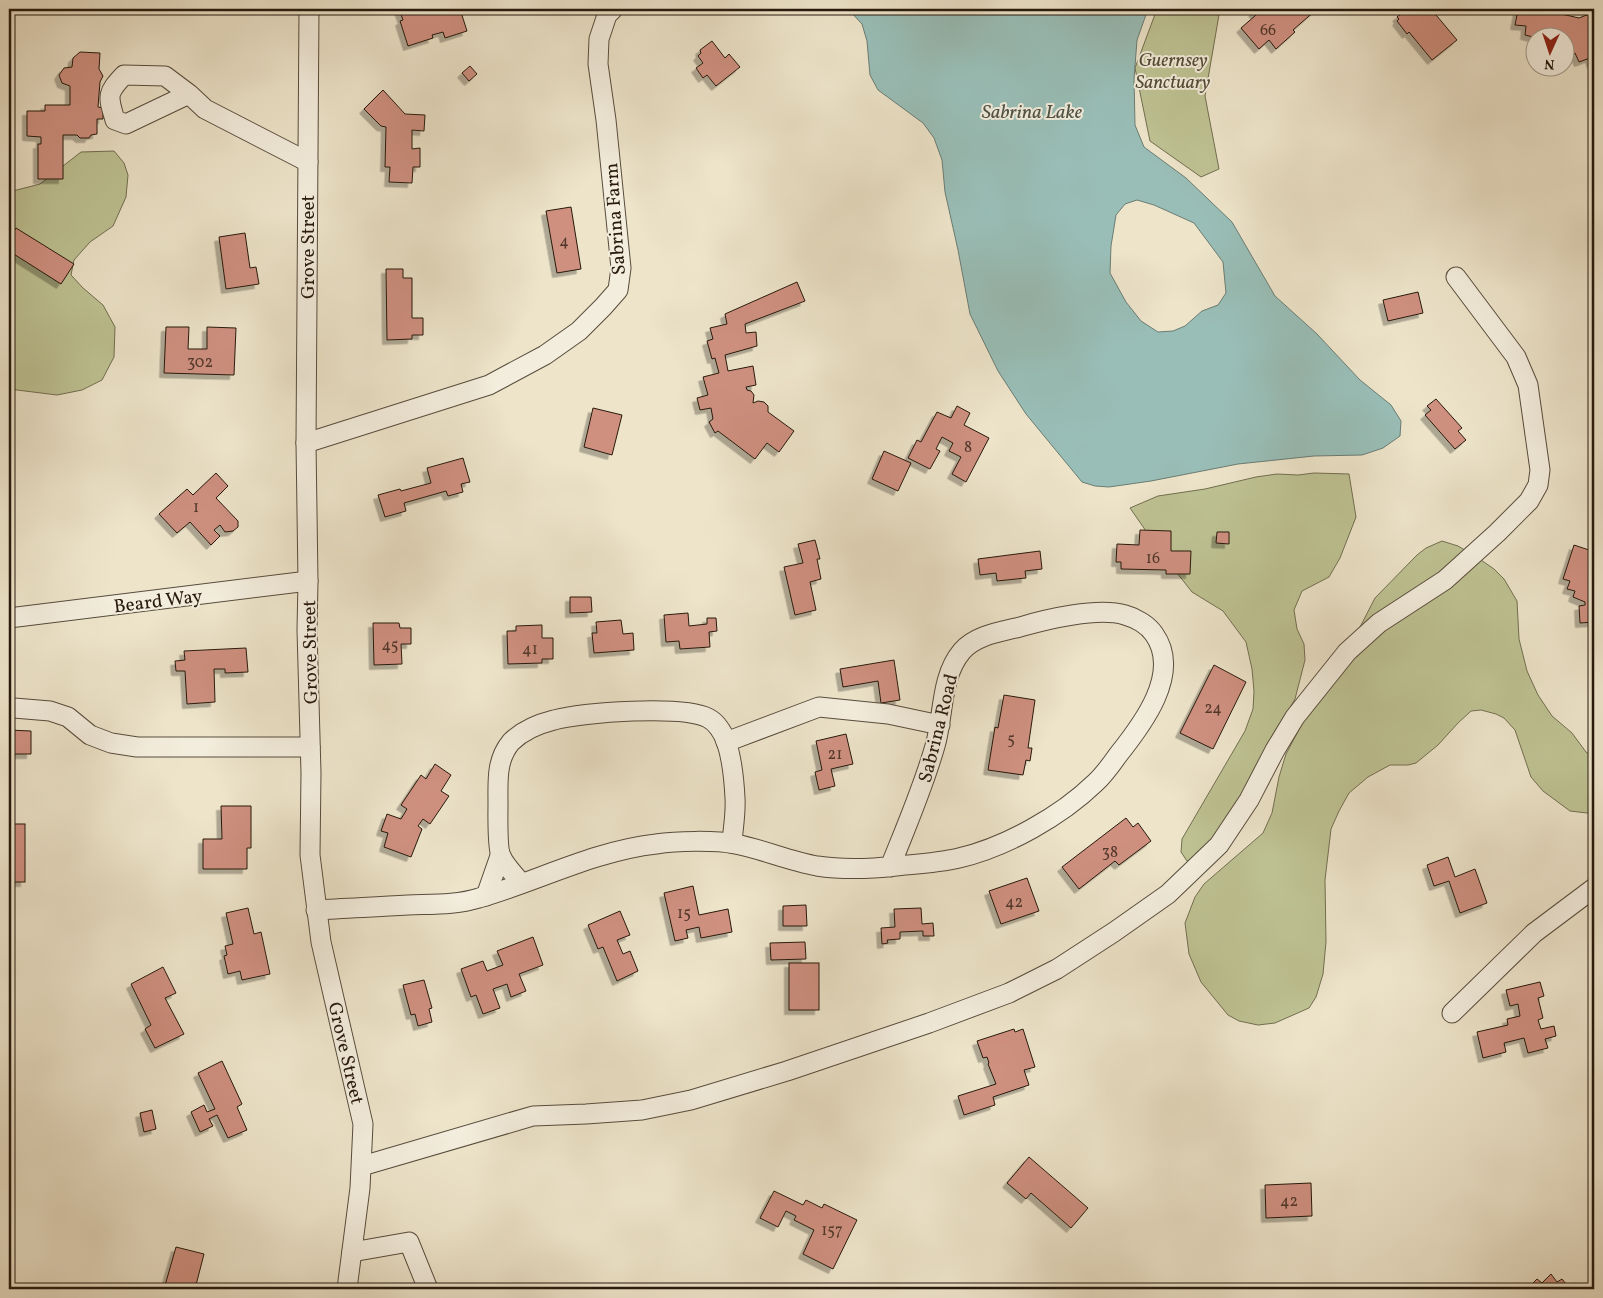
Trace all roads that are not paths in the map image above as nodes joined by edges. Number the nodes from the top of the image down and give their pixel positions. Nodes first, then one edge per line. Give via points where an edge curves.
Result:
1 (309, 9) edge
2 (613, 9) edge
3 (189, 94) dead end
4 (308, 162) junction
5 (1456, 277) dead end
6 (306, 443) junction
7 (308, 581) junction
8 (9, 618) edge
9 (14, 708) dead end
10 (940, 725) junction
11 (726, 742) junction
12 (310, 747) junction
13 (732, 843) junction
14 (500, 856) junction
15 (890, 867) junction
16 (521, 883) junction
17 (1594, 888) edge
18 (486, 896) junction
19 (316, 910) junction
20 (1452, 1013) dead end
21 (362, 1166) junction
22 (352, 1252) junction
23 (347, 1289) edge
24 (428, 1289) edge

1 - 4 street, Grove Street
2 - 6 street, Sabrina Farm via 607,15 599,39 598,64 621,268 618,290 579,331 545,355 489,385
3 - 4 street via 204,108
4 - 6 street, Grove Street
5 - 21 street via 1516,357 1528,385 1540,470 1538,485 1529,501 1445,580 1379,624 1347,652 1295,717 1219,846 1168,894 1057,969 1008,993 787,1071 691,1100 642,1110 533,1116
6 - 7 street, Grove Street
7 - 8 street, Beard Way
7 - 12 street, Grove Street
9 - 12 street via 50,710 68,717 90,735 111,743 138,747
10 - 11 street via 888,714 819,707
10 - 15 street, Sabrina Road via 918,798
10 - 15 street, Sabrina Road via 946,684 954,662 967,646 988,636 1068,616 1125,614 1149,628 1163,654 1163,675 1152,706 1099,780 1077,799 1026,832 985,850 946,861
11 - 13 street via 736,799
11 - 14 street via 720,729 709,719 692,713 669,711 579,715 521,733 503,754 498,767
12 - 19 street, Grove Street via 310,855
13 - 15 street, Sabrina Road via 809,864 836,868
13 - 16 street, Sabrina Road via 655,844 600,857
14 - 16 street
14 - 18 street
16 - 18 street, Sabrina Road
17 - 20 street via 1534,933
18 - 19 street, Sabrina Road via 438,904
19 - 21 street, Grove Street via 363,1124
21 - 22 street, Grove Street
22 - 23 street, Grove Street
22 - 24 street via 409,1242

